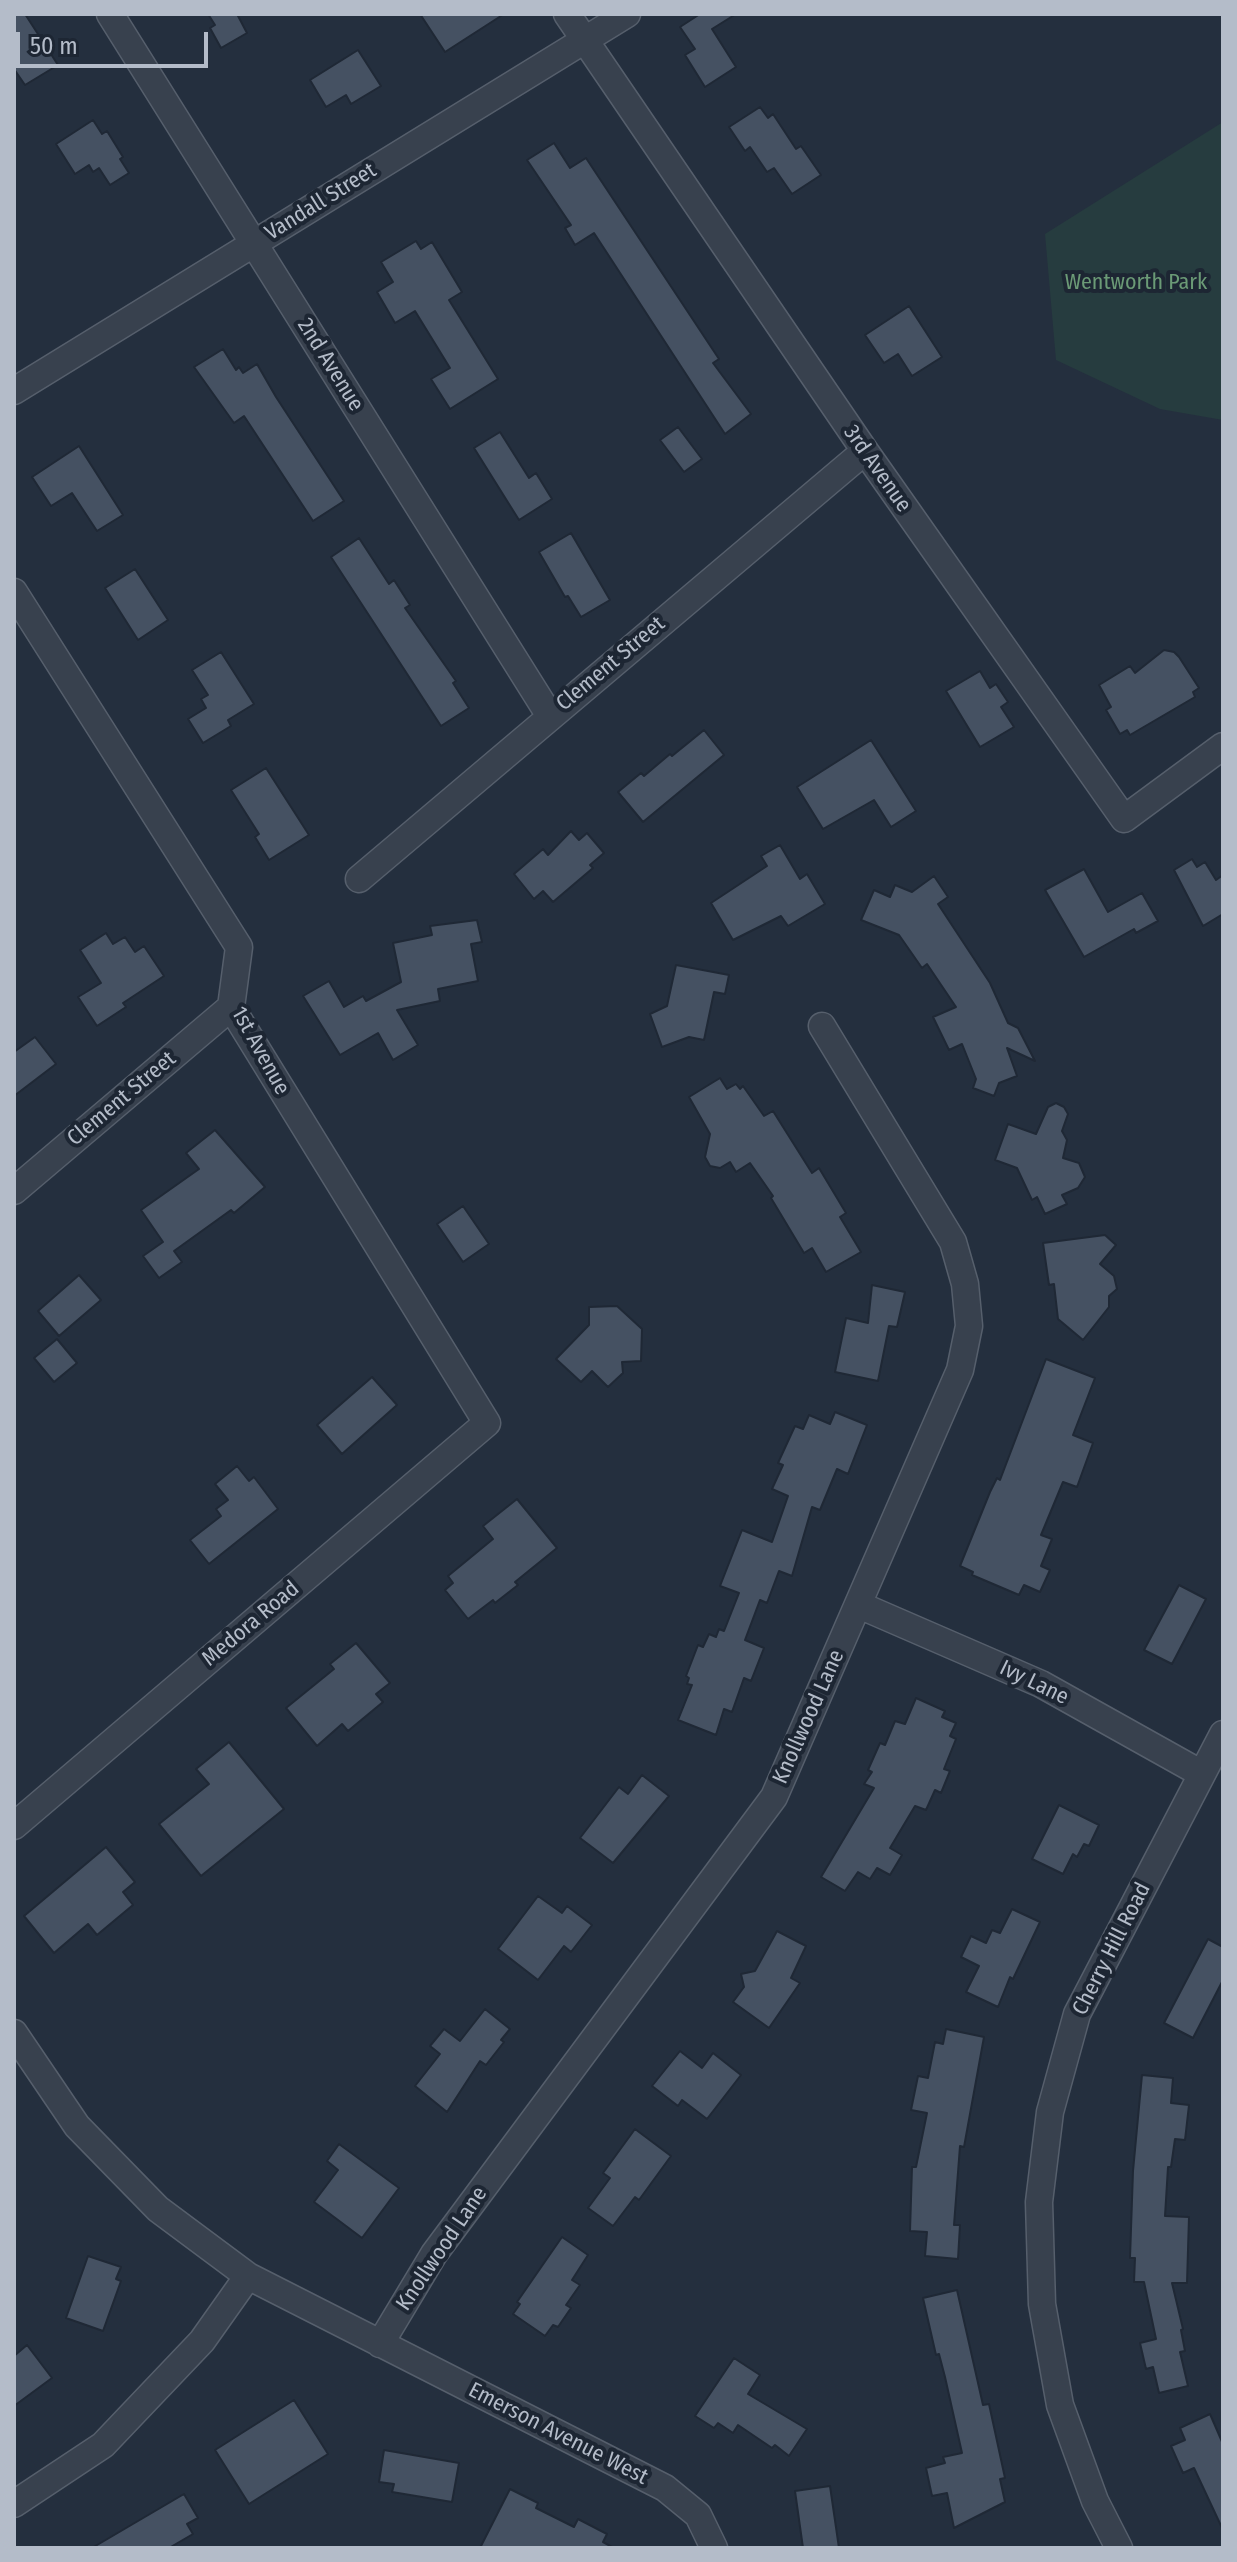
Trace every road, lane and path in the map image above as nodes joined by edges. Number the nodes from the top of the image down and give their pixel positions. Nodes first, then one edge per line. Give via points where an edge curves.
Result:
1 (110, 14) edge
2 (567, 14) edge
3 (627, 14) edge
4 (584, 41) junction
5 (254, 244) junction
6 (14, 391) edge
7 (865, 451) junction
8 (17, 603) edge
9 (550, 716) junction
10 (1223, 746) edge
11 (359, 879) dead end
12 (231, 1007) junction
13 (822, 1026) dead end
14 (14, 1191) edge
15 (487, 1423) joint
16 (859, 1605) junction
17 (1223, 1734) edge
18 (1202, 1774) junction
19 (14, 1826) edge
20 (14, 2033) edge
21 (248, 2276) junction
22 (380, 2344) junction
23 (14, 2504) edge
24 (714, 2548) edge
25 (1119, 2548) edge

1 - 5 street, 2nd Avenue
2 - 4 street, 3rd Avenue
3 - 4 street, Vandall Street
4 - 5 street, Vandall Street
4 - 7 street, 3rd Avenue
5 - 6 street, Vandall Street
5 - 9 street, 2nd Avenue
7 - 9 street, Clement Street
7 - 10 street, 3rd Avenue via 1124,819
8 - 12 street, 1st Avenue via 239,947
9 - 11 street, Clement Street
12 - 14 street, Clement Street
12 - 15 street, 1st Avenue
13 - 16 street, Knollwood Lane via 953,1242 969,1326 953,1391
15 - 19 street, Medora Road
16 - 18 street, Ivy Lane via 1041,1684
16 - 22 street, Knollwood Lane via 774,1797 434,2254
17 - 18 street, Cherry Hill Road
18 - 25 street, Cherry Hill Road via 1077,2014 1050,2112 1039,2202 1042,2304 1060,2405 1095,2501
20 - 21 street via 77,2126 158,2209
21 - 22 street, Emerson Avenue West
21 - 23 street via 202,2341 103,2445
22 - 24 street, Emerson Avenue West via 665,2488 698,2515

